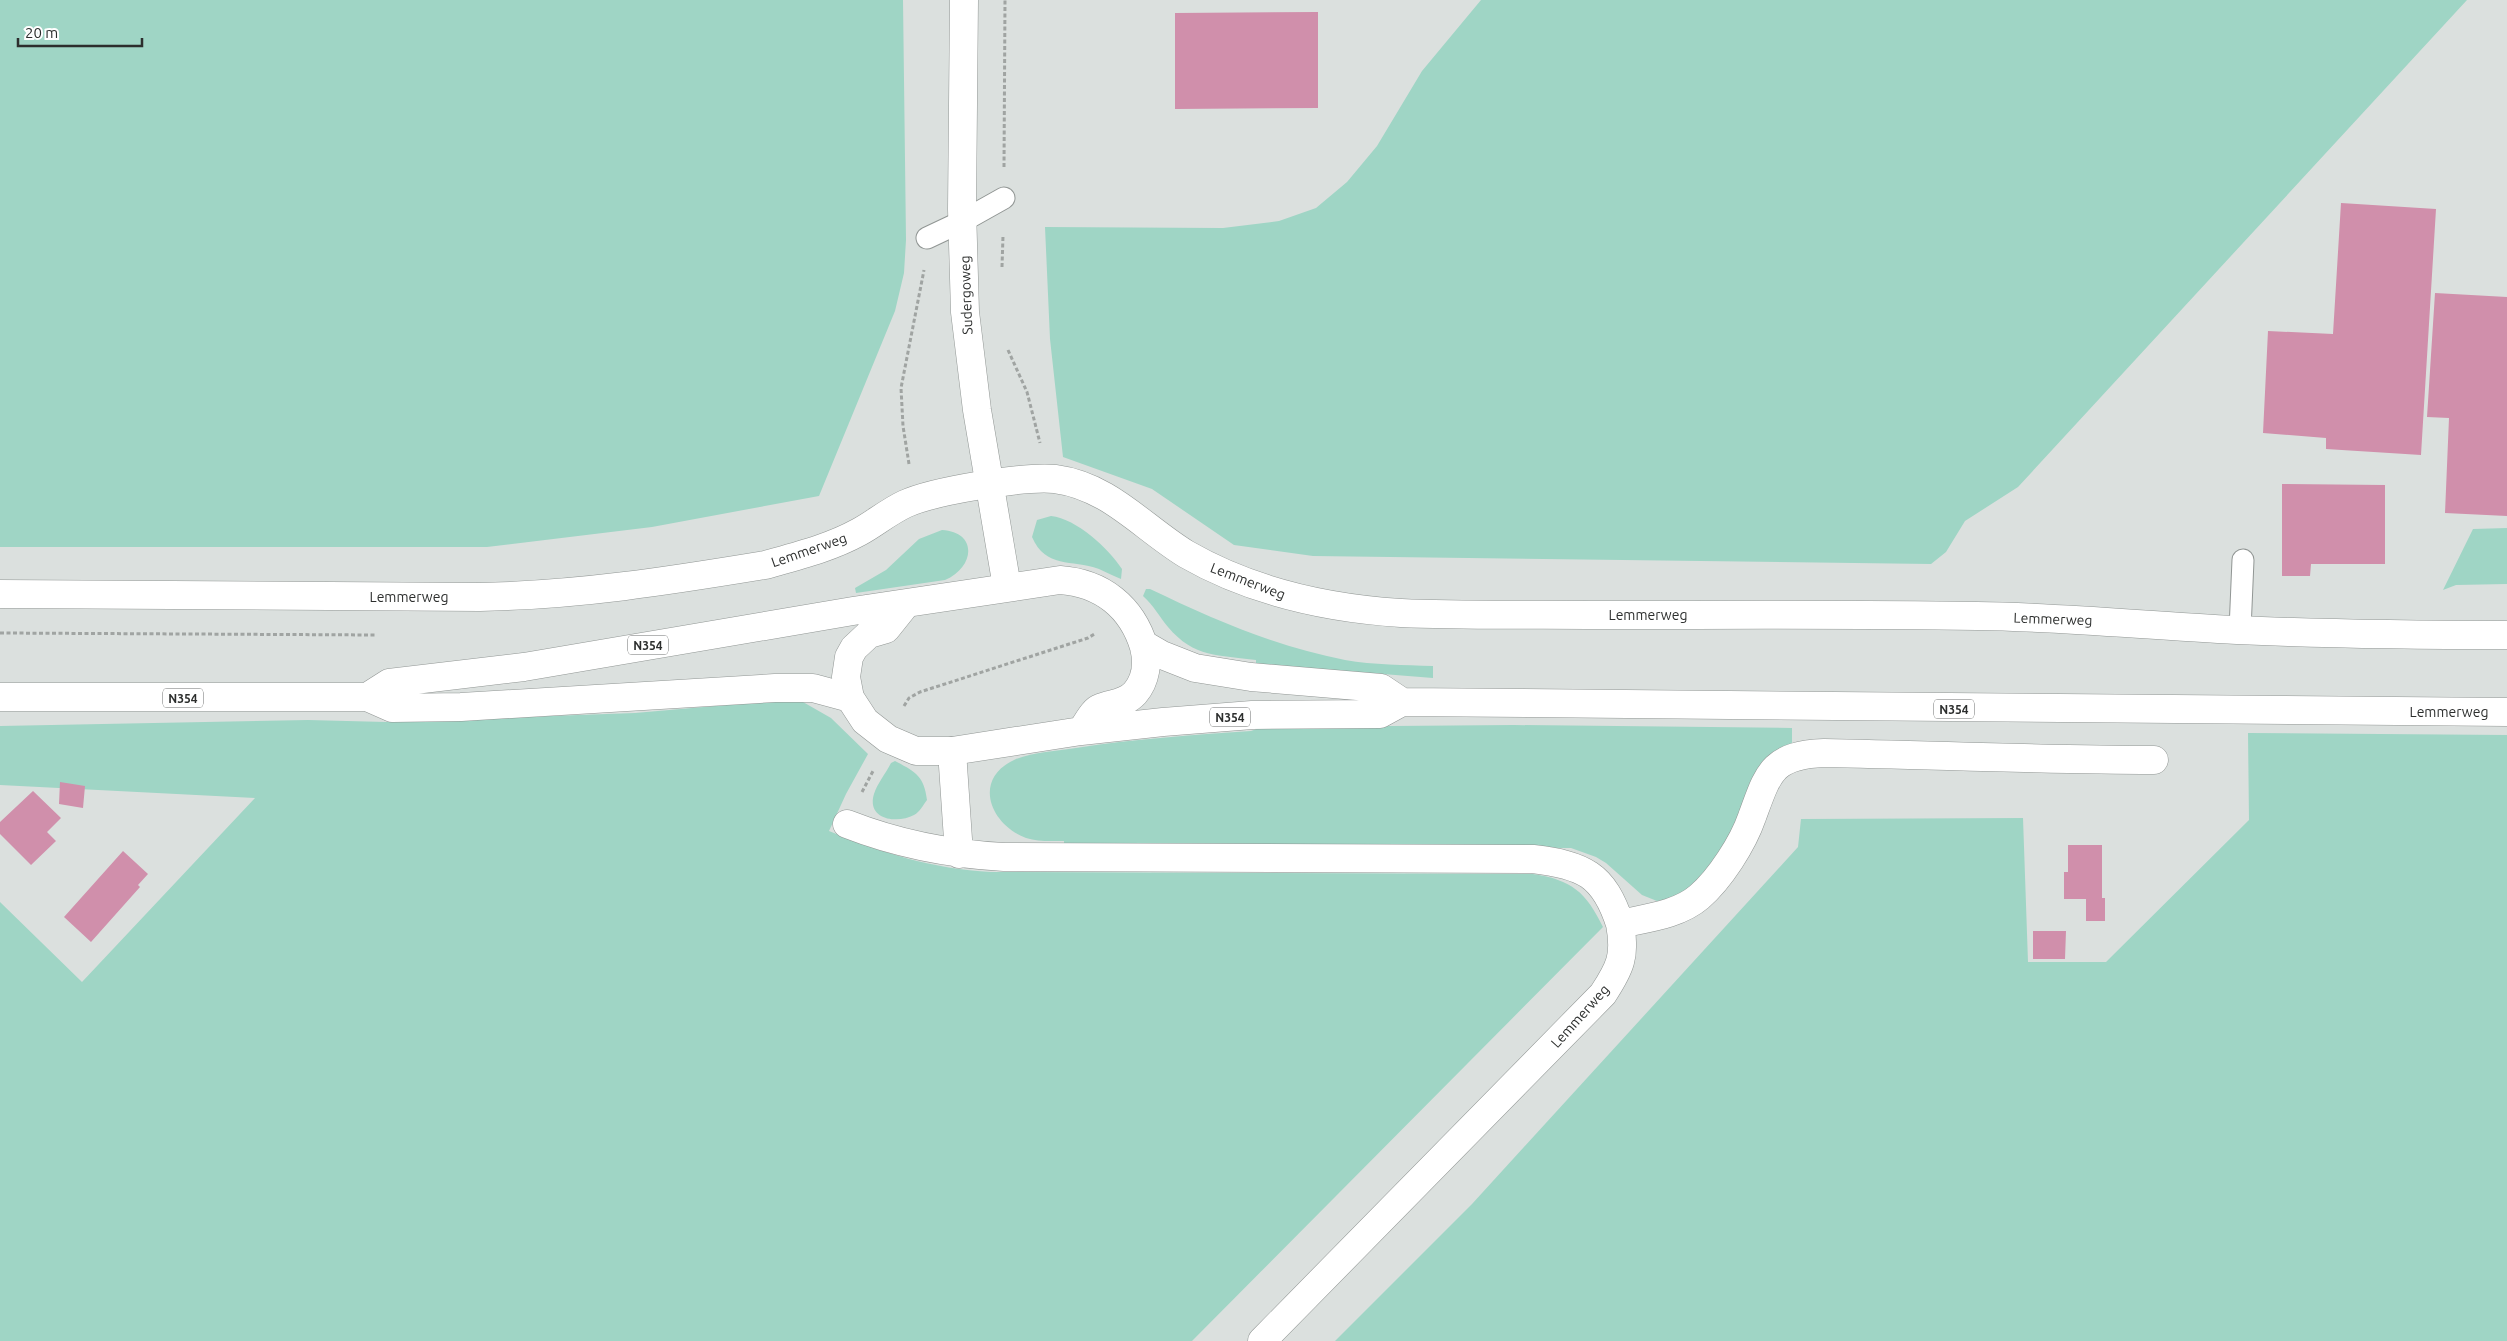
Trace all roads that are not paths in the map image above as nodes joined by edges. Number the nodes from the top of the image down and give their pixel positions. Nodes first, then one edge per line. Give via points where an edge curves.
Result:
1 (964, 0) edge
2 (1004, 198) road end
3 (963, 221) junction
4 (927, 238) dead end
5 (990, 485) junction
6 (2243, 560) dead end
7 (1006, 587) junction
8 (0, 594) edge
9 (906, 604) junction
10 (2240, 630) junction
11 (2507, 635) edge
12 (1143, 644) junction
13 (0, 698) edge
14 (366, 698) junction
15 (850, 698) junction
16 (1402, 702) junction
17 (2507, 712) edge
18 (1081, 731) junction
19 (952, 751) junction
20 (2154, 760) dead end
21 (847, 824) dead end
22 (959, 854) junction
23 (1620, 924) junction
24 (1262, 1341) edge

1 - 3 street, Sudergoweg
2 - 3 lane
3 - 4 lane
3 - 5 street, Sudergoweg via 968,342
5 - 7 street, Sudergoweg
5 - 8 street, Lemmerweg via 917,499 831,545 786,559 609,590 546,596 480,597
5 - 10 street, Lemmerweg via 1046,479 1080,485 1108,497 1163,539 1230,577 1291,597 1354,608 1404,613 1981,616
6 - 10 lane
7 - 9 street, N354
7 - 12 street, N354 via 1060,580 1092,587 1124,608
9 - 14 street, N354 via 524,667 390,683
9 - 15 street, N354 via 886,629 869,634 849,656 846,677
10 - 11 street, Lemmerweg via 2362,635
12 - 16 street via 1195,668 1251,677 1381,688
12 - 18 street, N354 via 1145,672 1135,694 1122,702 1099,708
13 - 14 street, N354
14 - 15 street, N354 via 392,708 528,705 775,688 813,688
15 - 19 street, N354 via 874,728 901,746 924,752
16 - 17 street, Lemmerweg / N354
16 - 18 street, Lemmerweg / N354 via 1380,714 1252,716
18 - 19 street, N354
19 - 22 street
20 - 23 street via 2115,767 1824,753 1795,757 1775,768 1768,776 1745,833 1711,886 1678,910
21 - 22 street, Lemmerweg via 893,841
22 - 23 street, Lemmerweg via 1060,858 1533,859 1574,866 1593,877 1611,899
23 - 24 street, Lemmerweg via 1623,953 1620,965 1603,994

